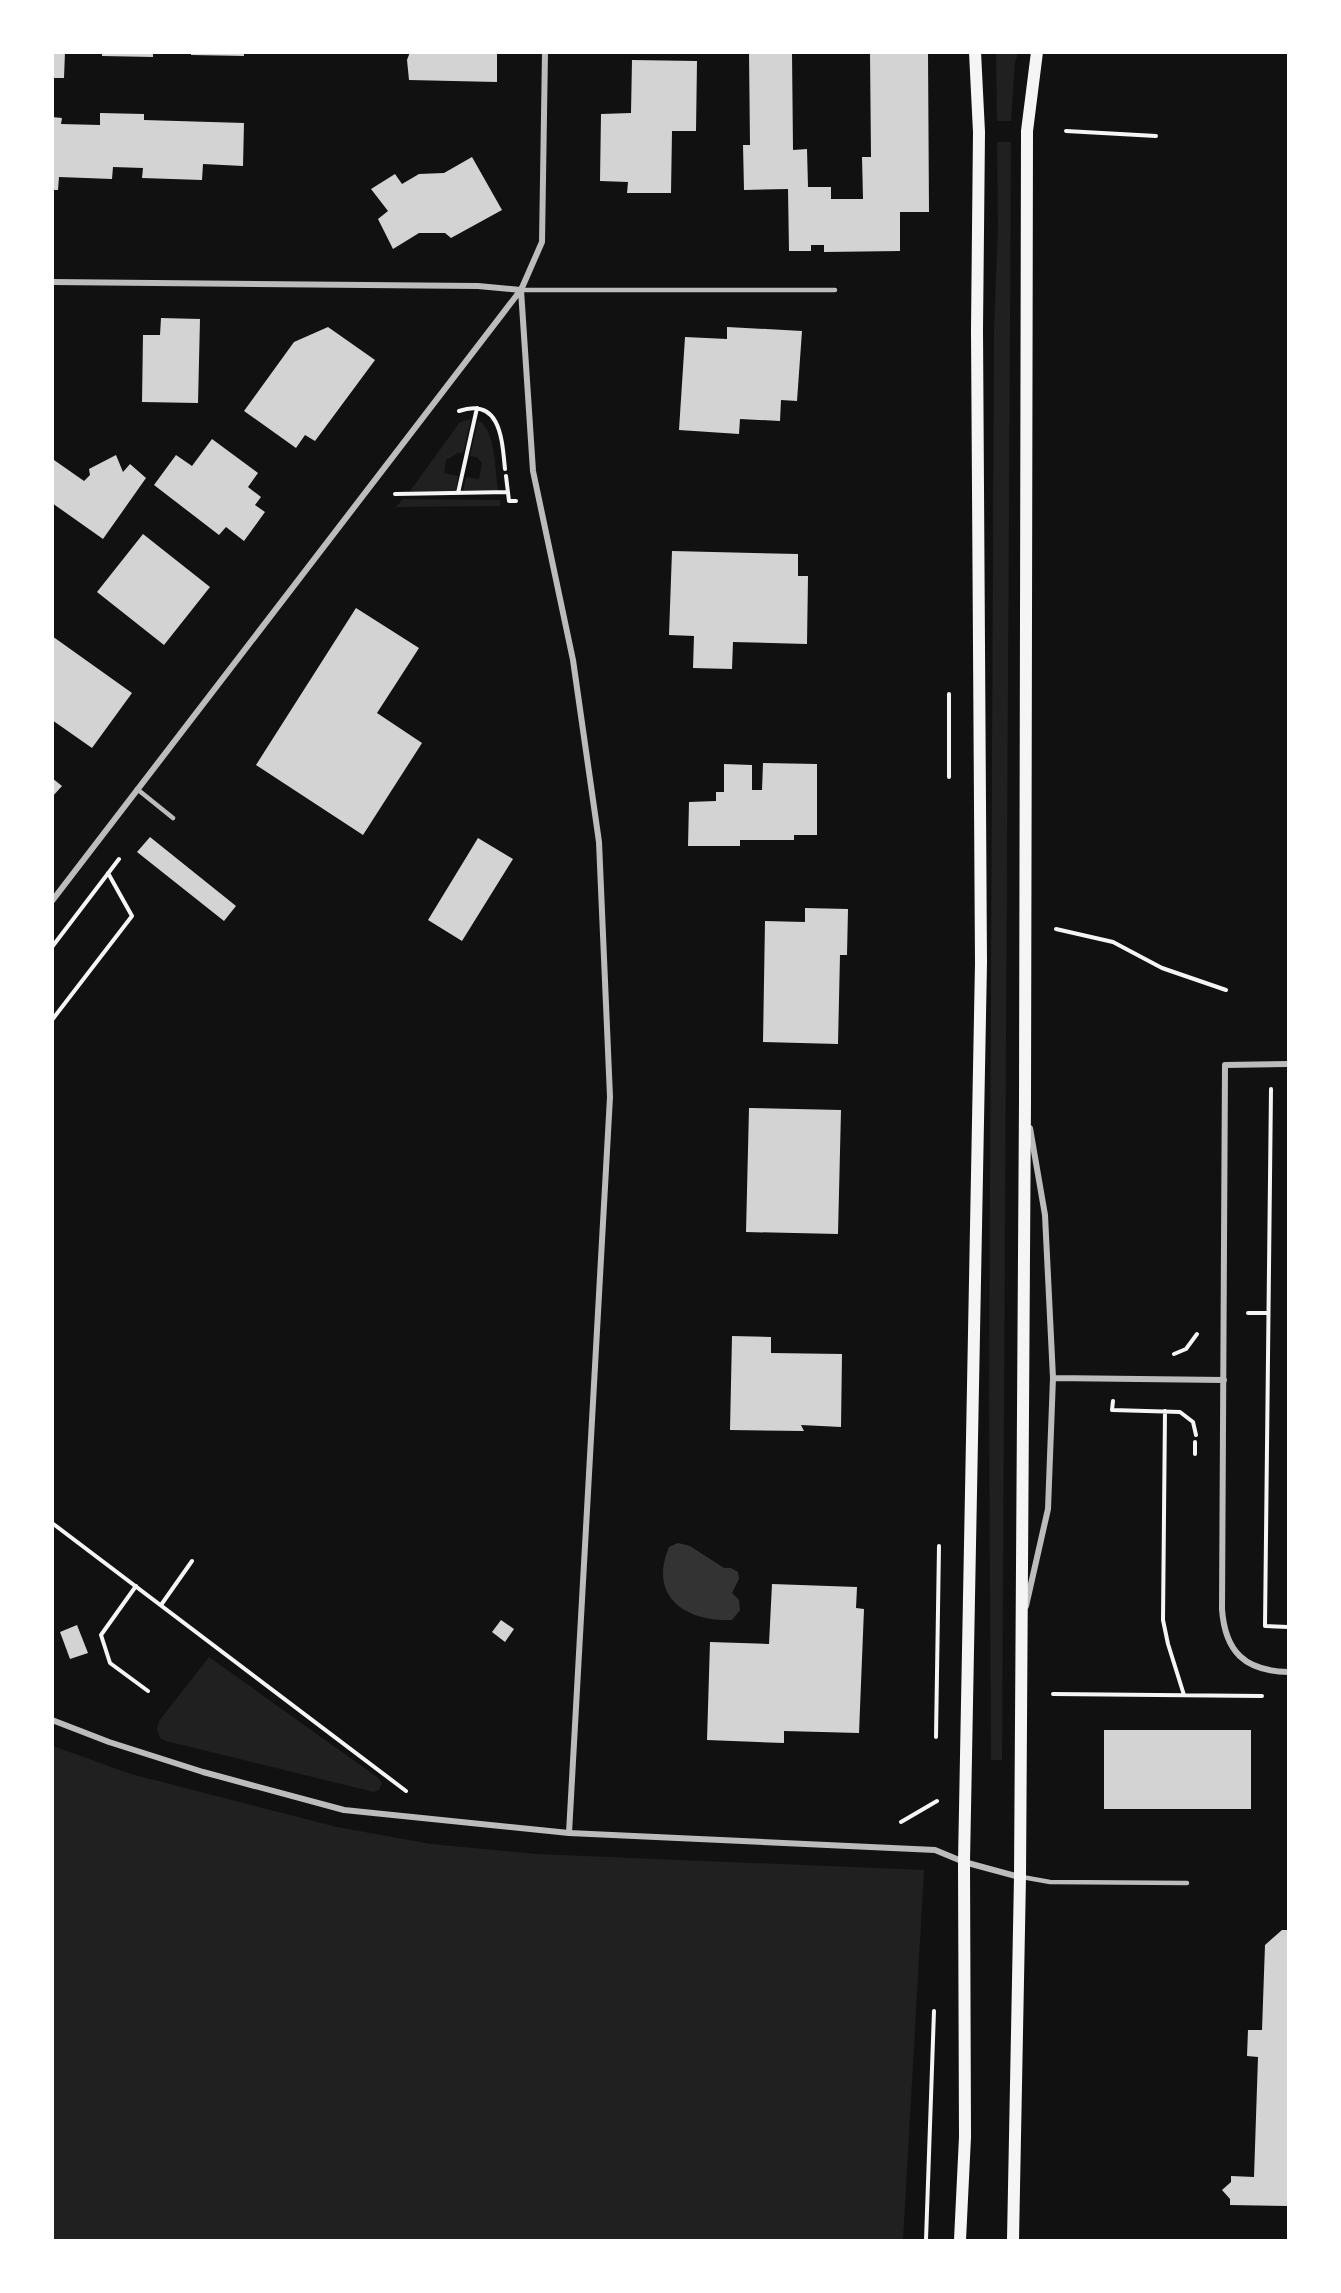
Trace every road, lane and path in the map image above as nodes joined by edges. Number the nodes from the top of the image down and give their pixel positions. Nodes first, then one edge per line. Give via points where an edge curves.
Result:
1 (545, 52) edge
2 (975, 52) edge
3 (1037, 52) edge
4 (1066, 131) dead end
5 (1156, 136) dead end
6 (52, 282) edge
7 (521, 290) junction
8 (835, 290) dead end
9 (477, 408) junction
10 (453, 417) dead end
11 (402, 485) dead end
12 (508, 492) junction
13 (458, 493) junction
14 (395, 494) junction
15 (539, 501) junction
16 (388, 503) dead end
17 (949, 689) dead end
18 (950, 782) dead end
19 (137, 789) junction
20 (173, 818) dead end
21 (123, 854) dead end
22 (108, 873) junction
23 (52, 901) edge
24 (1056, 929) dead end
25 (52, 947) edge
26 (1226, 990) dead end
27 (52, 1020) edge
28 (1271, 1064) junction
29 (1288, 1064) edge
30 (1025, 1101) junction
31 (1197, 1328) dead end
32 (1173, 1354) dead end
33 (1053, 1378) junction
34 (1224, 1380) junction
35 (1112, 1410) dead end
36 (1165, 1411) junction
37 (1195, 1454) dead end
38 (52, 1523) edge
39 (940, 1536) dead end
40 (192, 1561) dead end
41 (136, 1586) junction
42 (161, 1605) junction
43 (189, 1625) dead end
44 (1288, 1627) edge
45 (1021, 1629) junction
46 (1288, 1672) edge
47 (148, 1691) dead end
48 (1053, 1694) dead end
49 (1184, 1695) junction
50 (1265, 1696) dead end
51 (52, 1720) edge
52 (936, 1747) dead end
53 (937, 1790) dead end
54 (936, 1811) dead end
55 (569, 1833) junction
56 (964, 1862) junction
57 (1020, 1877) junction
58 (1187, 1883) dead end
59 (934, 2005) dead end
60 (926, 2241) edge
61 (960, 2241) edge
62 (1013, 2241) edge

1 - 7 street via 542,242
2 - 56 main road via 979,132 981,963
3 - 30 main road via 1027,131
4 - 5 path
6 - 7 street via 478,286
7 - 8 lane
7 - 15 street via 533,471
7 - 19 street
9 - 10 path via 457,412
9 - 12 path via 486,411 498,424
9 - 13 path
11 - 14 path
12 - 13 path
12 - 15 path via 509,501
13 - 14 path
14 - 16 path
15 - 55 street via 573,660 599,843 610,1097
17 - 18 path
19 - 20 lane
19 - 23 street
21 - 22 path
22 - 25 path
22 - 27 path via 132,916
24 - 26 path via 1113,942 1162,968
28 - 29 street
28 - 34 street via 1225,1065
28 - 44 path via 1265,1626
30 - 33 street via 1045,1215
30 - 45 main road
31 - 32 path via 1196,1337 1186,1348
33 - 34 street
33 - 45 street via 1048,1509
34 - 46 street via 1224,1631 1245,1661 1264,1670
35 - 36 path
36 - 37 path via 1180,1412 1193,1422
36 - 49 path via 1163,1620
38 - 41 path
39 - 52 path
40 - 42 path
41 - 42 path
41 - 47 path via 101,1635 110,1663
42 - 43 path
45 - 57 main road
48 - 49 path
49 - 50 path
51 - 55 street via 202,1773 344,1810
53 - 54 path
55 - 56 street via 935,1850
56 - 57 street
56 - 61 main road via 965,2137
57 - 58 lane via 1050,1882
57 - 62 main road
59 - 60 path

